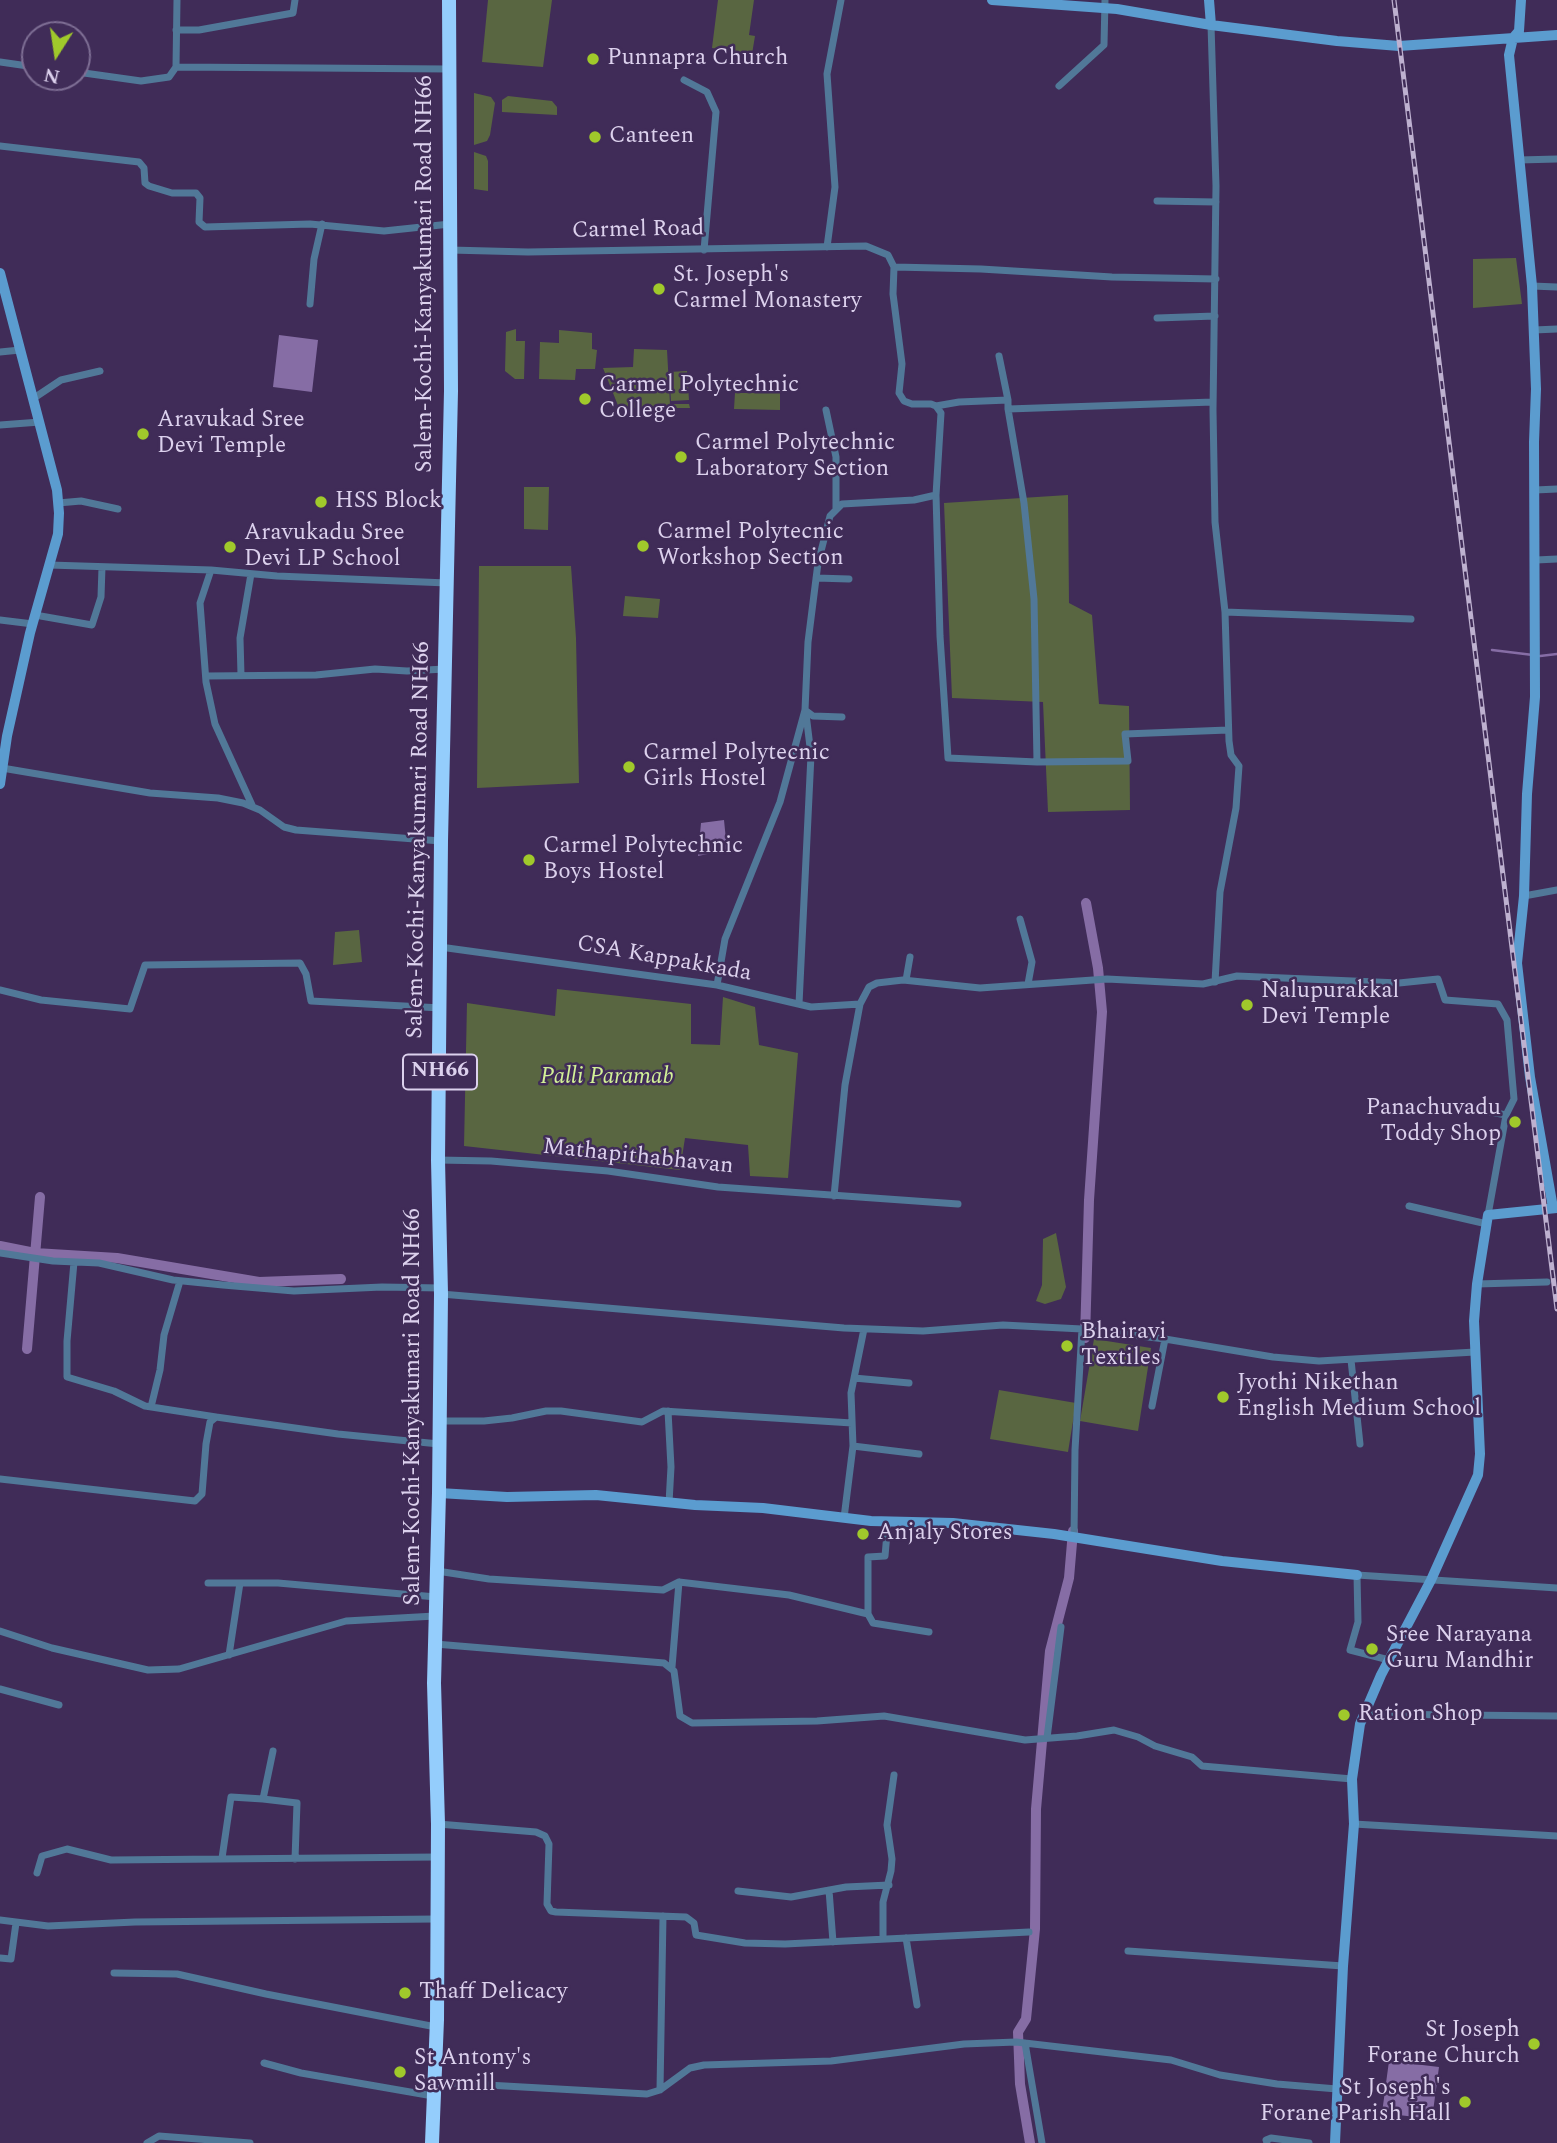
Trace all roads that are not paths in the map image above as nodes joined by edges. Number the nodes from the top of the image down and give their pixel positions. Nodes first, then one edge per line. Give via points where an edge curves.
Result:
1 (177, 0) edge
2 (296, 0) edge
3 (449, 0) edge
4 (841, 0) edge
5 (992, 0) edge
6 (1209, 0) edge
7 (1521, 0) edge
8 (1106, 5) edge
9 (1211, 25) junction
10 (176, 30) junction
11 (1557, 35) edge
12 (1513, 38) junction
13 (0, 62) edge
14 (21, 65) edge
15 (176, 68) junction
16 (449, 69) junction
17 (91, 73) edge
18 (684, 80) dead end
19 (1059, 86) dead end
20 (0, 146) edge
21 (1557, 159) edge
22 (1519, 160) junction
23 (1157, 201) dead end
24 (1216, 202) junction
25 (321, 224) junction
26 (451, 224) junction
27 (827, 247) junction
28 (450, 250) junction
29 (704, 250) junction
30 (894, 267) junction
31 (0, 273) edge
32 (1216, 278) junction
33 (1532, 286) junction
34 (1557, 287) edge
35 (310, 304) dead end
36 (1215, 316) junction
37 (1157, 318) dead end
38 (1557, 329) edge
39 (1534, 330) junction
40 (20, 350) junction
41 (0, 352) edge
42 (999, 356) dead end
43 (100, 371) dead end
44 (34, 398) junction
45 (1008, 400) junction
46 (1213, 402) junction
47 (936, 406) junction
48 (826, 410) dead end
49 (1008, 410) junction
50 (40, 422) junction
51 (0, 425) edge
52 (1557, 489) edge
53 (1535, 490) junction
54 (936, 495) junction
55 (58, 503) junction
56 (118, 509) dead end
57 (836, 509) junction
58 (1557, 559) edge
59 (1536, 560) junction
60 (49, 565) junction
61 (102, 567) junction
62 (211, 570) junction
63 (251, 574) junction
64 (816, 578) junction
65 (849, 579) dead end
66 (447, 583) junction
67 (1225, 612) junction
68 (34, 619) junction
69 (1411, 619) dead end
70 (0, 621) edge
71 (445, 669) junction
72 (241, 675) junction
73 (206, 676) junction
74 (805, 710) junction
75 (842, 717) dead end
76 (1228, 730) junction
77 (1037, 762) junction
78 (2, 768) junction
79 (0, 784) edge
80 (252, 806) junction
81 (441, 841) junction
82 (1557, 890) edge
83 (1524, 896) junction
84 (1020, 919) dead end
85 (440, 947) junction
86 (910, 957) dead end
87 (906, 980) junction
88 (1215, 982) junction
89 (1028, 984) junction
90 (717, 985) junction
91 (0, 990) edge
92 (799, 1004) junction
93 (860, 1004) junction
94 (441, 1008) junction
95 (1470, 1108) dead end
96 (1506, 1115) junction
97 (438, 1160) junction
98 (834, 1196) junction
99 (958, 1204) dead end
100 (1409, 1206) dead end
101 (1555, 1208) edge
102 (1488, 1219) junction
103 (0, 1254) edge
104 (74, 1262) junction
105 (180, 1281) junction
106 (1547, 1282) dead end
107 (1477, 1284) junction
108 (441, 1291) junction
109 (864, 1329) junction
110 (1085, 1329) junction
111 (1165, 1339) junction
112 (1475, 1352) junction
113 (1351, 1360) junction
114 (854, 1378) junction
115 (909, 1383) dead end
116 (1152, 1406) dead end
117 (151, 1407) junction
118 (668, 1411) junction
119 (216, 1417) junction
120 (439, 1421) junction
121 (852, 1423) junction
122 (439, 1444) junction
123 (1360, 1444) dead end
124 (853, 1446) junction
125 (919, 1454) dead end
126 (0, 1479) edge
127 (439, 1493) junction
128 (669, 1503) junction
129 (844, 1518) junction
130 (888, 1522) junction
131 (1072, 1537) junction
132 (437, 1571) junction
133 (1357, 1575) junction
134 (1431, 1580) junction
135 (679, 1582) junction
136 (208, 1583) dead end
137 (240, 1583) junction
138 (1557, 1588) edge
139 (436, 1597) junction
140 (868, 1614) junction
141 (435, 1616) junction
142 (1061, 1627) dead end
143 (0, 1630) edge
144 (929, 1632) dead end
145 (435, 1644) junction
146 (229, 1655) junction
147 (1389, 1660) junction
148 (672, 1667) junction
149 (0, 1689) edge
150 (59, 1705) dead end
151 (1363, 1714) junction
152 (1557, 1716) edge
153 (1042, 1738) junction
154 (273, 1751) dead end
155 (894, 1775) dead end
156 (1352, 1779) junction
157 (264, 1799) junction
158 (438, 1824) junction
159 (1354, 1824) junction
160 (1557, 1836) edge
161 (438, 1857) junction
162 (222, 1858) junction
163 (295, 1859) junction
164 (37, 1873) dead end
165 (889, 1885) junction
166 (829, 1890) junction
167 (738, 1891) dead end
168 (663, 1916) junction
169 (436, 1919) junction
170 (0, 1920) edge
171 (16, 1923) junction
172 (1026, 1932) dead end
173 (906, 1938) junction
174 (883, 1939) junction
175 (833, 1942) junction
176 (1128, 1951) dead end
177 (0, 1958) edge
178 (1343, 1966) junction
179 (114, 1973) dead end
180 (917, 2005) dead end
181 (436, 2027) junction
182 (1028, 2047) junction
183 (264, 2063) dead end
184 (433, 2089) junction
185 (1337, 2089) junction
186 (660, 2091) junction
187 (179, 2140) edge
188 (147, 2143) edge
189 (250, 2143) edge
190 (432, 2143) edge
191 (1042, 2143) edge
192 (1267, 2143) edge
193 (1309, 2143) edge
194 (1335, 2143) edge

1 - 10 street
2 - 10 street via 293,13
3 - 16 highway, Salem-Kochi-Kanyakumari Road NH66 / NH66
4 - 27 street via 827,74 835,187
5 - 8 main road
6 - 9 main road
7 - 12 main road via 1519,31
8 - 9 main road
8 - 19 street via 1104,45
9 - 12 main road via 1399,46
9 - 24 street
10 - 15 street
11 - 12 main road
12 - 22 main road via 1509,55
13 - 14 street
15 - 16 street
15 - 17 street via 169,77 153,80
16 - 26 highway, Salem-Kochi-Kanyakumari Road NH66 / NH66
18 - 29 street via 706,93 716,112
20 - 25 street via 139,162 149,186 196,193 199,222 205,227
21 - 22 street
22 - 33 main road
23 - 24 street
24 - 32 street
25 - 26 street via 384,231
25 - 35 street
26 - 28 highway, Salem-Kochi-Kanyakumari Road NH66 / NH66
27 - 29 street, Carmel Road
27 - 30 street, Carmel Road via 866,246 888,255
28 - 29 street, Carmel Road
28 - 66 highway, Salem-Kochi-Kanyakumari Road NH66 / NH66
30 - 32 street
30 - 47 street via 902,364 899,393 912,404
31 - 40 main road
32 - 36 street
33 - 34 street
33 - 39 main road
36 - 37 street
36 - 46 street
38 - 39 street
39 - 53 main road
40 - 41 street
40 - 44 main road
42 - 45 street
43 - 44 street via 61,380
44 - 50 main road
45 - 47 street
45 - 49 street
46 - 49 street
46 - 67 street via 1215,522
47 - 54 street via 941,413
48 - 57 street via 836,457
49 - 77 street via 1034,598
50 - 51 street
50 - 55 main road
52 - 53 street
53 - 59 main road
54 - 57 street via 842,504
54 - 77 street via 948,758
55 - 56 street via 81,501
55 - 60 main road via 58,534
57 - 64 street via 826,528
58 - 59 street
59 - 83 main road via 1535,697
60 - 61 street
60 - 68 main road
61 - 62 street
61 - 68 street via 101,597 92,625
62 - 63 street
62 - 73 street via 200,603
63 - 66 street
63 - 72 street via 240,638
64 - 65 street
64 - 74 street
66 - 71 highway, Salem-Kochi-Kanyakumari Road NH66 / NH66
67 - 69 street
67 - 76 street
68 - 70 street
68 - 78 main road
71 - 72 street
71 - 81 highway, Salem-Kochi-Kanyakumari Road NH66 / NH66
72 - 73 street
73 - 80 street via 215,724
74 - 75 street via 813,716
74 - 90 street via 780,802 725,939
74 - 92 street via 811,755
76 - 77 street via 1125,734 1128,761
76 - 88 street via 1231,755 1239,766 1220,892
78 - 79 main road
78 - 80 street
80 - 81 street via 296,830
81 - 85 highway, Salem-Kochi-Kanyakumari Road NH66 / NH66
82 - 83 street
83 - 101 main road via 1517,963 1530,1077
84 - 89 street via 1032,962
85 - 90 street, CSA Kappakkada
85 - 94 highway, Salem-Kochi-Kanyakumari Road NH66 / NH66
86 - 87 street
87 - 89 street via 980,988
87 - 93 street via 869,987
88 - 89 street via 1107,979
88 - 96 street via 1261,975 1399,984 1437,979 1445,1000 1498,1004 1507,1020 1511,1052 1514,1099
90 - 92 street, CSA Kappakkada
91 - 94 street via 41,1000 131,1009 145,965 300,963 311,1001
92 - 93 street, CSA Kappakkada
93 - 98 street via 845,1085
94 - 97 highway, Salem-Kochi-Kanyakumari Road NH66 / NH66
95 - 96 street
96 - 102 street
97 - 98 street, Mathapithabhavan via 608,1171 718,1187
97 - 108 highway, Salem-Kochi-Kanyakumari Road NH66 / NH66
98 - 99 street, Mathapithabhavan
100 - 102 street
101 - 102 main road
102 - 107 main road
103 - 104 street
104 - 105 street
104 - 117 street via 67,1377
105 - 108 street via 294,1291 382,1287
105 - 117 street
106 - 107 street
107 - 112 main road
108 - 109 street
108 - 120 highway, Salem-Kochi-Kanyakumari Road NH66 / NH66
109 - 110 street via 923,1331 1003,1325
109 - 114 street
110 - 111 street
110 - 131 street
111 - 113 street via 1273,1357
111 - 116 street
112 - 113 street
112 - 134 main road via 1478,1475
113 - 123 street
114 - 115 street
114 - 121 street
117 - 119 street
118 - 120 street via 642,1422 561,1411 484,1421
118 - 121 street
118 - 128 street
119 - 122 street
119 - 126 street via 210,1422 202,1494 195,1501
120 - 122 highway, Salem-Kochi-Kanyakumari Road NH66 / NH66
121 - 124 street
122 - 127 highway, Salem-Kochi-Kanyakumari Road NH66 / NH66
124 - 125 street
124 - 129 street
127 - 128 main road via 596,1495
127 - 132 highway, Salem-Kochi-Kanyakumari Road NH66 / NH66
128 - 129 main road
129 - 130 main road
130 - 131 main road via 953,1523
130 - 140 street via 885,1556 869,1557
131 - 133 main road via 1222,1561
132 - 135 street via 489,1579 663,1590
132 - 139 highway, Salem-Kochi-Kanyakumari Road NH66 / NH66
133 - 134 street
133 - 147 street via 1358,1622 1350,1650
134 - 138 street
134 - 147 main road
135 - 140 street via 789,1595
135 - 148 street
136 - 137 street
137 - 139 street
137 - 146 street
139 - 141 highway, Salem-Kochi-Kanyakumari Road NH66 / NH66
140 - 144 street via 873,1623
141 - 145 highway, Salem-Kochi-Kanyakumari Road NH66 / NH66
141 - 146 street via 346,1621
142 - 153 street
143 - 146 street via 52,1648 148,1670 179,1669
145 - 148 street via 649,1661
145 - 158 highway, Salem-Kochi-Kanyakumari Road NH66 / NH66
147 - 151 main road
148 - 153 street via 680,1716 692,1723 884,1716 1003,1738
149 - 150 street
151 - 152 street
151 - 156 main road
153 - 156 street via 1114,1730 1192,1757 1202,1766
154 - 157 street
155 - 165 street via 887,1825 892,1859
156 - 159 main road
157 - 162 street via 231,1797
157 - 163 street via 297,1803
158 - 161 highway, Salem-Kochi-Kanyakumari Road NH66 / NH66
158 - 168 street via 545,1836 551,1911
159 - 160 street
159 - 178 main road
161 - 163 street
161 - 169 highway, Salem-Kochi-Kanyakumari Road NH66 / NH66
162 - 163 street
162 - 164 street via 111,1860 67,1849 42,1856
165 - 166 street
165 - 174 street via 883,1902
166 - 167 street via 791,1896
166 - 175 street
168 - 175 street via 691,1919 700,1937 745,1943
168 - 186 street
169 - 171 street
169 - 181 highway, Salem-Kochi-Kanyakumari Road NH66 / NH66
170 - 171 street
171 - 177 street via 11,1959
172 - 173 street
173 - 174 street
173 - 180 street
174 - 175 street
176 - 178 street
178 - 185 main road
179 - 181 street via 177,1974
181 - 184 highway, Salem-Kochi-Kanyakumari Road NH66 / NH66
182 - 185 street via 1171,2060 1220,2075
182 - 186 street via 964,2044 831,2061 704,2065 690,2068
182 - 191 street
183 - 184 street via 313,2076
184 - 186 street
184 - 190 highway, Salem-Kochi-Kanyakumari Road NH66 / NH66
185 - 194 main road
187 - 188 street via 159,2136
187 - 189 street
192 - 193 street via 1270,2138

